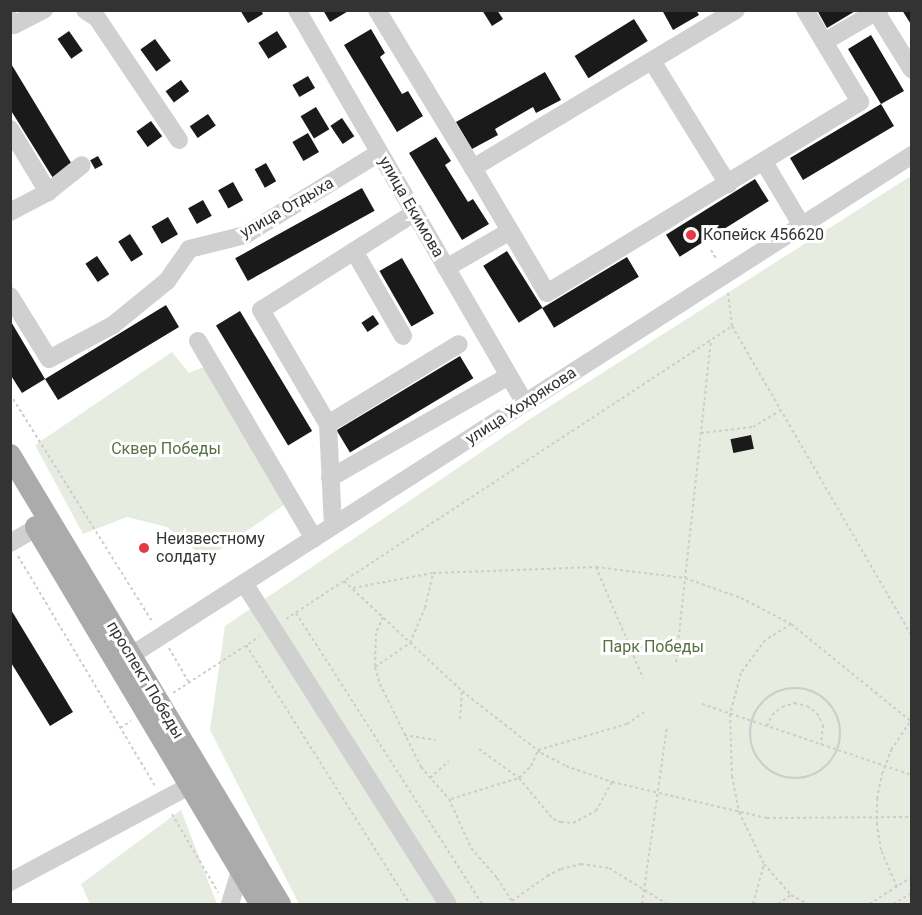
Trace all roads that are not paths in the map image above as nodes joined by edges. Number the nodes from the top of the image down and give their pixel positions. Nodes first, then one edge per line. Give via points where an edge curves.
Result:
1 (44, 10) edge
2 (84, 10) edge
3 (297, 10) edge
4 (377, 10) edge
5 (736, 10) edge
6 (806, 10) edge
7 (876, 11) edge
8 (10, 19) edge
9 (824, 42) junction
10 (652, 61) junction
11 (912, 70) edge
12 (10, 129) edge
13 (179, 140) dead end
14 (379, 153) junction
15 (912, 155) edge
16 (764, 162) junction
17 (82, 165) dead end
18 (473, 168) junction
19 (728, 184) junction
20 (48, 192) junction
21 (10, 212) edge
22 (414, 213) junction
23 (802, 226) junction
24 (510, 231) junction
25 (354, 251) junction
26 (446, 268) junction
27 (10, 296) edge
28 (403, 336) dead end
29 (198, 341) dead end
30 (459, 344) dead end
31 (509, 376) junction
32 (525, 403) junction
33 (328, 424) junction
34 (10, 455) edge
35 (330, 477) junction
36 (10, 485) edge
37 (333, 526) junction
38 (36, 528) junction
39 (314, 539) junction
40 (10, 543) edge
41 (244, 583) junction
42 (123, 660) junction
43 (152, 707) junction
44 (189, 786) junction
45 (240, 871) junction
46 (10, 882) edge
47 (225, 900) edge
48 (261, 904) edge
49 (280, 904) edge
50 (448, 904) edge

1 - 8 street via 14,25
2 - 13 street via 97,18
3 - 14 street, улица Екимова
4 - 18 street
5 - 10 street
6 - 9 street
7 - 9 street
7 - 11 street
9 - 16 street via 860,102
10 - 18 street
10 - 19 street
12 - 20 street
14 - 22 street, улица Екимова
14 - 27 street, улица Отдыха via 245,235 189,249 167,281 113,324 48,359
15 - 23 street, улица Хохрякова
16 - 19 street
16 - 23 street
17 - 20 street
18 - 24 street
19 - 24 street via 547,293
20 - 21 street
22 - 25 street
22 - 26 street, улица Екимова
23 - 32 street, улица Хохрякова
24 - 26 street
25 - 28 street
25 - 33 street via 261,310
26 - 31 street, улица Екимова
29 - 39 street
30 - 33 street
31 - 32 street, улица Екимова
31 - 35 street
32 - 37 street, улица Хохрякова
33 - 35 street
34 - 42 main road, проспект Победы
35 - 37 street
36 - 38 main road, проспект Победы
37 - 39 street, улица Хохрякова
38 - 40 street
38 - 42 main road, проспект Победы
39 - 41 street, улица Хохрякова
41 - 42 street, улица Хохрякова
41 - 50 street
42 - 43 main road, проспект Победы
43 - 44 main road, проспект Победы
43 - 49 main road, проспект Победы
44 - 45 main road, проспект Победы
44 - 46 street
45 - 47 street
45 - 48 main road, проспект Победы

